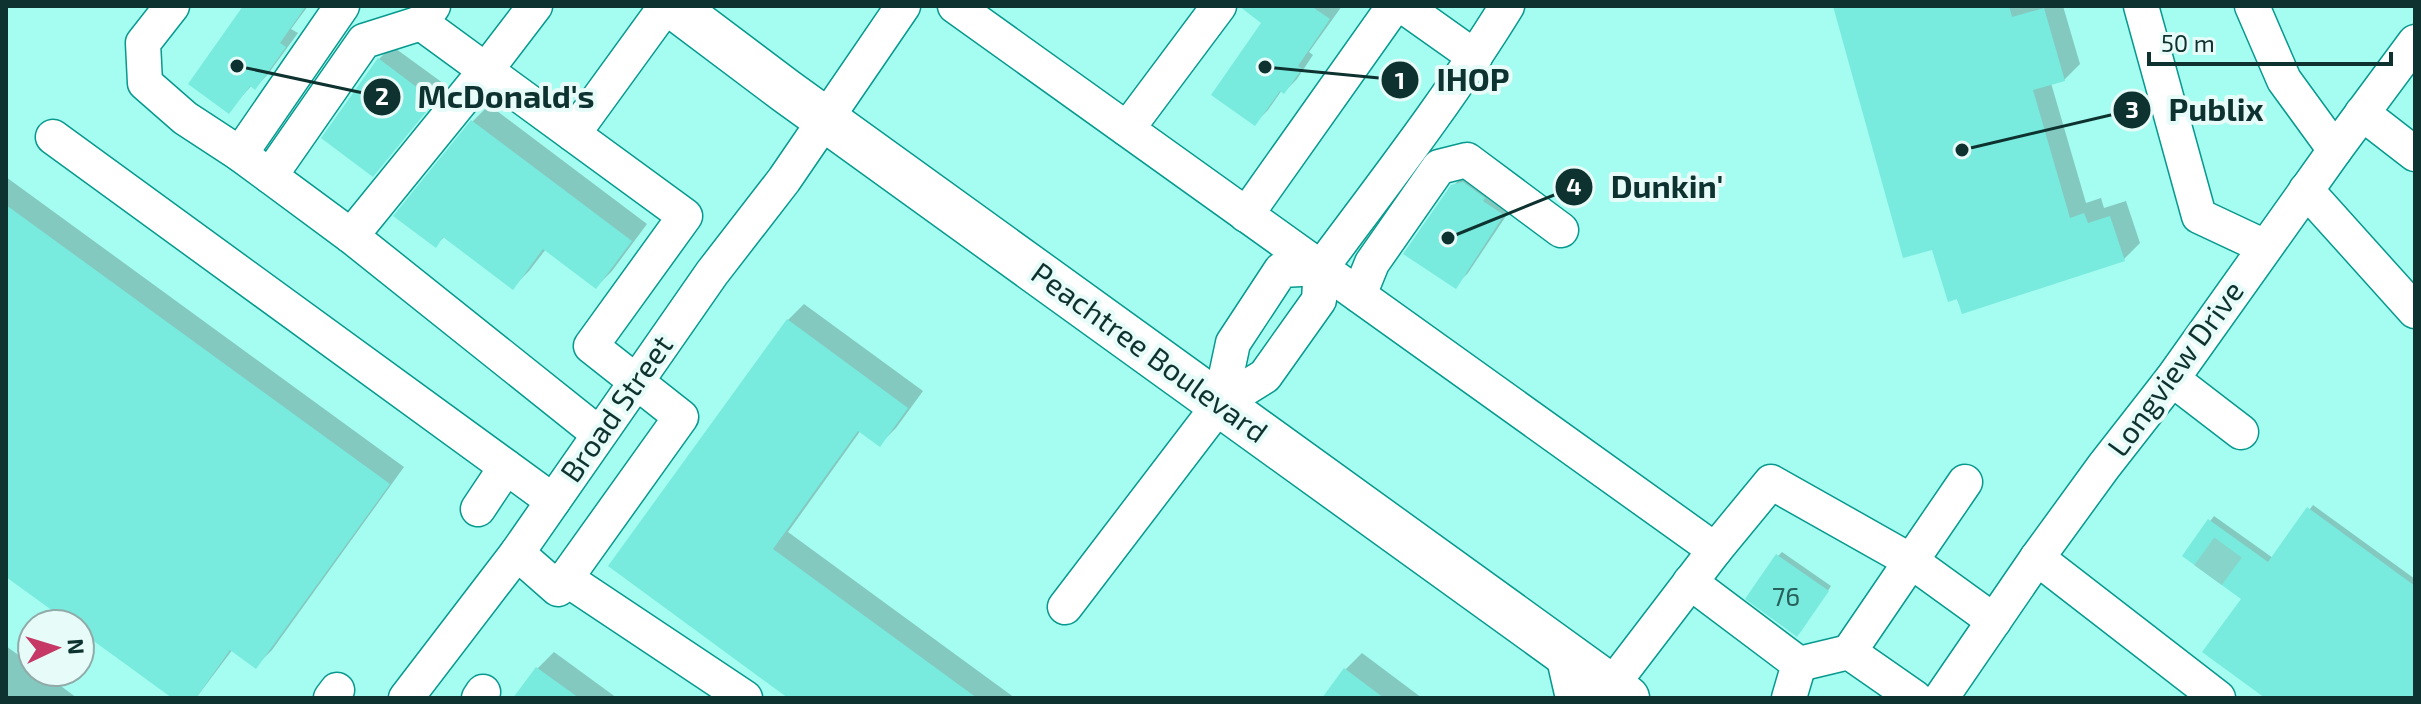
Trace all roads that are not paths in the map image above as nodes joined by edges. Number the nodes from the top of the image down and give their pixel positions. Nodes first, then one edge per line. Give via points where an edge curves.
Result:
1 (172, 6) edge
2 (334, 6) edge
3 (342, 6) edge
4 (535, 6) edge
5 (666, 6) edge
6 (673, 6) edge
7 (903, 6) edge
8 (955, 6) edge
9 (1219, 6) edge
10 (1394, 6) edge
11 (1403, 6) edge
12 (1507, 6) edge
13 (2141, 6) edge
14 (2252, 6) edge
15 (427, 14) edge
16 (2415, 42) edge
17 (1475, 57) junction
18 (486, 70) junction
19 (2362, 113) junction
20 (826, 119) junction
21 (1127, 129) junction
22 (573, 134) junction
23 (53, 137) dead end
24 (248, 144) junction
25 (2335, 150) junction
26 (2415, 154) edge
27 (270, 176) junction
28 (2306, 190) junction
29 (1246, 215) junction
30 (1561, 230) dead end
31 (351, 236) junction
32 (668, 240) junction
33 (2265, 247) junction
34 (1321, 268) junction
35 (712, 273) junction
36 (1359, 295) junction
37 (2415, 311) edge
38 (2172, 379) junction
39 (637, 381) junction
40 (1220, 404) junction
41 (2241, 432) dead end
42 (599, 434) junction
43 (506, 467) junction
44 (1965, 482) dead end
45 (553, 501) junction
46 (478, 509) dead end
47 (1715, 550) junction
48 (517, 553) junction
49 (2037, 558) junction
50 (1911, 561) junction
51 (565, 578) junction
52 (1690, 582) junction
53 (1065, 607) dead end
54 (1994, 621) junction
55 (1849, 652) junction
56 (1799, 664) junction
57 (1604, 694) edge
58 (406, 698) edge
59 (745, 698) edge
60 (1789, 698) edge
61 (1915, 698) edge
62 (1941, 698) edge
63 (2218, 698) edge

1 - 24 street via 143,43 145,83 185,118
2 - 24 street via 313,15 250,108
3 - 24 street
4 - 18 street
5 - 22 street
6 - 20 highway, Peachtree Boulevard
7 - 20 street, Broad Street
8 - 21 street
9 - 21 street
10 - 29 street
11 - 17 street
12 - 17 street
13 - 33 street via 2199,216
14 - 25 street via 2284,80
15 - 18 street
15 - 27 street via 364,41
16 - 19 street, Longview Drive
17 - 34 street
18 - 22 street
18 - 31 street
19 - 25 street, Longview Drive
19 - 26 street
20 - 35 street, Broad Street
20 - 40 highway, Peachtree Boulevard
21 - 29 street
22 - 32 street via 685,216
23 - 43 street
24 - 27 street
25 - 28 street, Longview Drive
27 - 31 street
28 - 33 street, Longview Drive
28 - 37 street
29 - 34 street
30 - 36 street via 1467,160 1439,167 1372,263
31 - 42 street
32 - 35 street
32 - 39 street via 591,346
33 - 38 street, Longview Drive
34 - 36 street
34 - 40 street via 1319,300 1265,376
34 - 40 street via 1281,270 1233,343
35 - 39 street, Broad Street
36 - 47 street
38 - 41 street
38 - 49 street, Longview Drive
39 - 42 street, Broad Street
39 - 51 street via 681,417
40 - 53 street
40 - 57 highway, Peachtree Boulevard via 1562,650
42 - 45 street, Broad Street
43 - 45 street
43 - 46 street
44 - 50 street
45 - 48 street, Broad Street
47 - 50 street via 1771,482
47 - 52 street
48 - 51 street via 558,589
48 - 58 street, Broad Street
49 - 54 street, Longview Drive
49 - 63 street via 2120,607
50 - 54 street
50 - 55 street
51 - 59 street
52 - 56 street
52 - 57 street
54 - 62 street, Longview Drive
55 - 56 street
55 - 61 street
56 - 60 street

